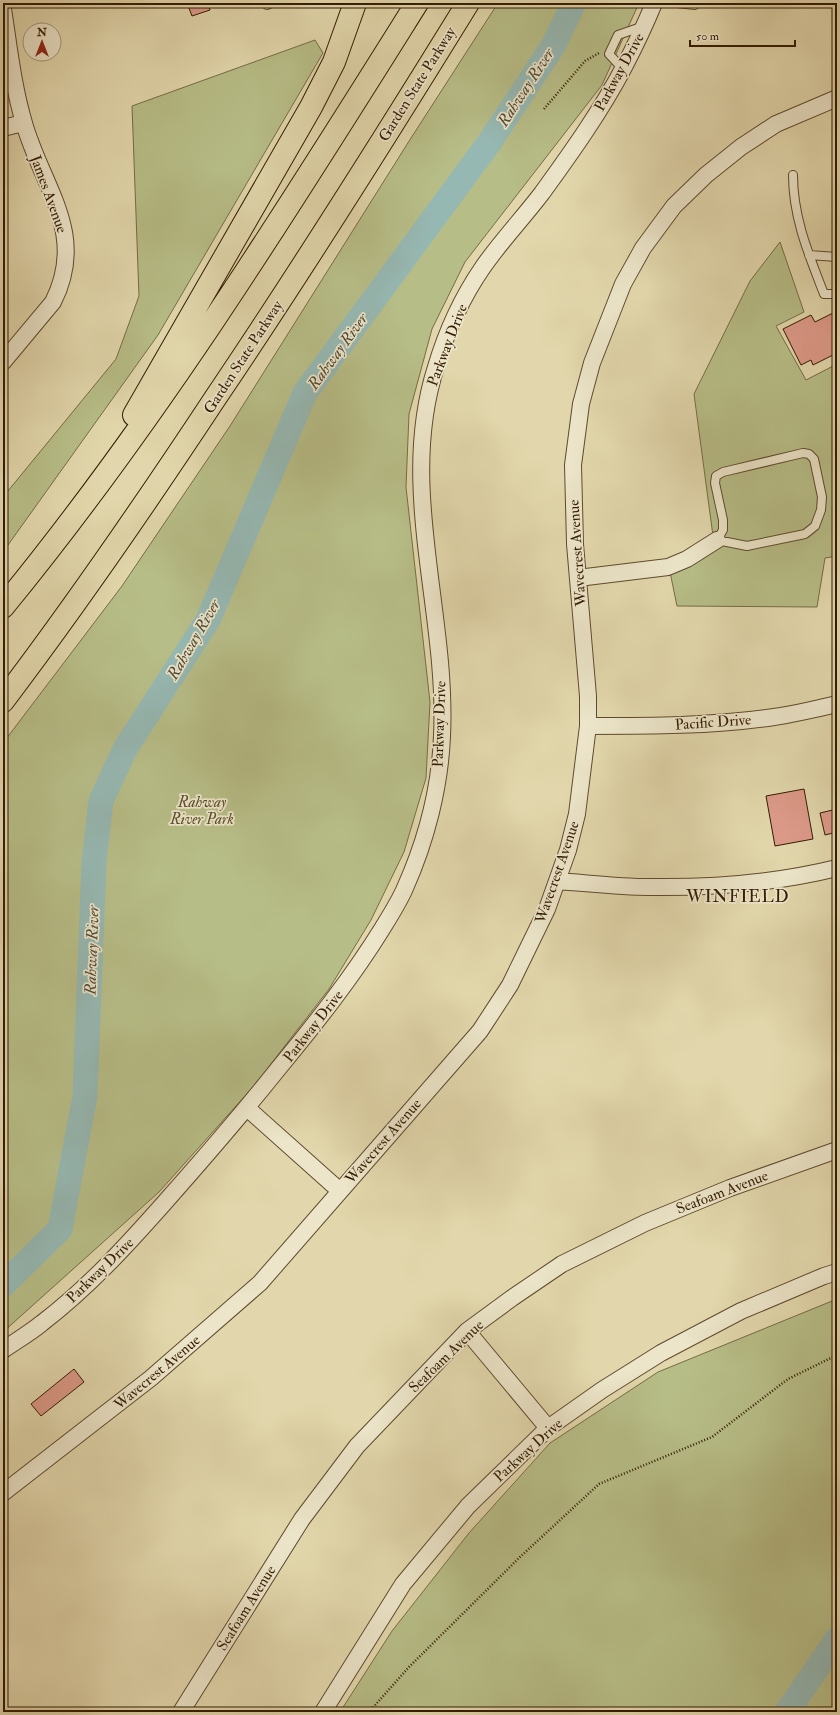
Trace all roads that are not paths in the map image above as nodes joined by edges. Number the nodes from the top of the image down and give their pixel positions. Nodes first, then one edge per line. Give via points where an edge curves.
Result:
1 (266, 3) edge
2 (272, 3) edge
3 (355, 3) edge
4 (417, 3) edge
5 (468, 3) edge
6 (654, 3) edge
7 (677, 3) edge
8 (696, 3) edge
9 (3, 9) edge
10 (644, 26) junction
11 (623, 69) junction
12 (837, 98) edge
13 (24, 123) junction
14 (3, 128) edge
15 (793, 175) dead end
16 (809, 255) junction
17 (837, 258) edge
18 (837, 294) edge
19 (3, 362) edge
20 (717, 540) junction
21 (52, 546) junction
22 (578, 578) junction
23 (3, 607) edge
24 (3, 700) edge
25 (837, 704) edge
26 (588, 726) junction
27 (837, 868) edge
28 (557, 881) junction
29 (247, 1108) junction
30 (837, 1150) edge
31 (340, 1191) junction
32 (837, 1272) edge
33 (467, 1331) junction
34 (3, 1350) edge
35 (548, 1428) junction
36 (3, 1493) edge
37 (181, 1712) edge
38 (323, 1712) edge

1 - 2 lane
3 - 21 highway via 334,62 302,124 121,438
4 - 21 highway via 231,296 116,463
5 - 24 highway, Garden State Parkway via 192,434 97,574
6 - 10 street, Parkway Drive
7 - 8 lane
9 - 13 street, James Avenue
10 - 11 street, Parkway Drive
10 - 11 lane via 618,35 609,54
11 - 29 street, Parkway Drive via 595,116 545,188 481,270 461,305 436,365 426,404 421,479 422,510 440,659 441,756 433,800 417,859 404,892 364,958 332,1003
12 - 22 street, Wavecrest Avenue via 776,124 741,147 706,175 674,206 643,248 623,284 592,363 576,436 572,489
13 - 14 street
13 - 19 street, James Avenue via 62,222 67,246 66,258 61,281 52,302
15 - 16 lane via 798,225
16 - 17 lane
16 - 18 lane via 824,294
20 - 20 lane via 723,530 723,520 715,483 716,476 723,472 803,453 814,459 822,497 821,510 815,526 805,534 747,546
20 - 22 street via 687,559 668,566
21 - 23 highway
22 - 26 street, Wavecrest Avenue via 588,696
25 - 26 street, Pacific Drive via 775,717 724,722
26 - 28 street, Wavecrest Avenue via 577,814
27 - 28 street via 760,882 705,887 648,887
28 - 31 street, Wavecrest Avenue via 529,948 510,985 480,1031
29 - 31 street
29 - 34 street, Parkway Drive via 134,1237 97,1274 42,1324
30 - 33 street, Seafoam Avenue via 730,1188 645,1223 562,1264
31 - 36 street, Wavecrest Avenue via 260,1283 145,1383
32 - 35 street, Parkway Drive via 741,1311 661,1353
33 - 35 street
33 - 37 street, Seafoam Avenue via 357,1446 302,1519
35 - 38 street, Parkway Drive via 468,1506 403,1584

